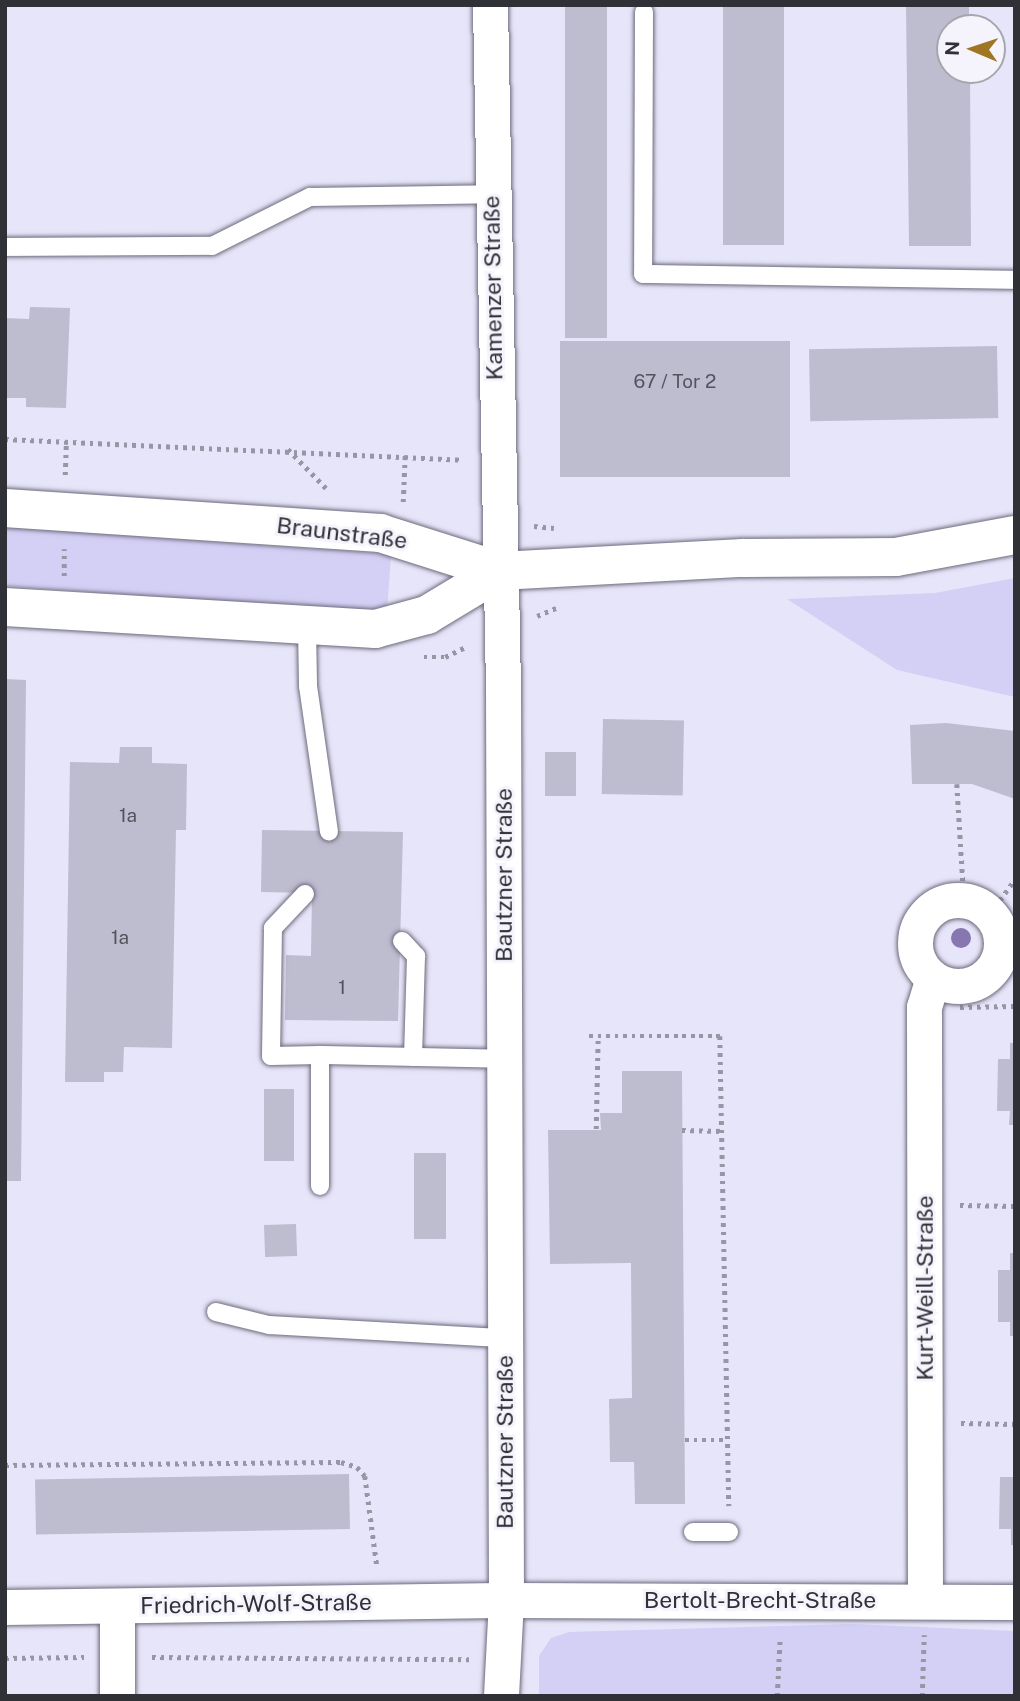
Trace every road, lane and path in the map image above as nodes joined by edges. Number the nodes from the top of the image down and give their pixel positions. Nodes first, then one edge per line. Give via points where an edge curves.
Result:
1 (490, 5) edge
2 (644, 12) dead end
3 (492, 194) junction
4 (5, 247) edge
5 (1015, 280) edge
6 (5, 439) edge
7 (66, 441) junction
8 (405, 455) junction
9 (467, 460) dead end
10 (65, 489) dead end
11 (5, 508) edge
12 (403, 513) dead end
13 (1015, 535) edge
14 (500, 571) junction
15 (5, 607) edge
16 (307, 627) junction
17 (957, 784) dead end
18 (329, 831) dead end
19 (1015, 879) edge
20 (305, 894) dead end
21 (992, 924) edge
22 (402, 941) dead end
23 (929, 993) junction
24 (1015, 1006) edge
25 (589, 1036) dead end
26 (598, 1036) junction
27 (320, 1055) junction
28 (413, 1057) junction
29 (504, 1059) junction
30 (596, 1129) dead end
31 (682, 1130) dead end
32 (722, 1131) junction
33 (320, 1186) dead end
34 (925, 1205) junction
35 (1015, 1206) edge
36 (216, 1312) dead end
37 (505, 1338) junction
38 (925, 1423) junction
39 (1015, 1423) edge
40 (685, 1440) dead end
41 (728, 1440) junction
42 (5, 1465) edge
43 (693, 1532) dead end
44 (729, 1532) joint
45 (506, 1600) junction
46 (925, 1600) junction
47 (781, 1601) junction
48 (380, 1602) junction
49 (1015, 1602) edge
50 (117, 1607) junction
51 (5, 1608) edge
52 (117, 1657) junction
53 (5, 1658) edge
54 (501, 1659) junction
55 (117, 1696) edge
56 (501, 1696) edge
57 (777, 1696) edge
58 (922, 1696) edge

1 - 3 street, Kamenzer Straße
2 - 5 lane via 643,274
3 - 4 lane via 310,197 212,246
3 - 14 street, Kamenzer Straße
6 - 7 path
7 - 8 path
7 - 10 path
8 - 9 path
8 - 12 path
11 - 14 main road, Braunstraße via 380,533
13 - 14 main road via 896,557 743,558
14 - 16 main road via 427,615 399,626
14 - 29 street, Bautzner Straße
15 - 16 main road
16 - 18 lane via 308,686
17 - 21 path
19 - 21 path
20 - 27 lane via 274,928 271,1056
21 - 23 street via 993,968 984,978
21 - 23 street, Kurt-Weill-Straße via 936,906 918,928 917,956
22 - 28 lane via 416,956
23 - 24 path
23 - 34 street, Kurt-Weill-Straße
25 - 26 path
26 - 30 path
26 - 32 path via 720,1036
27 - 28 lane
27 - 33 lane
28 - 29 lane
29 - 37 street, Bautzner Straße
31 - 32 path
32 - 41 path
34 - 35 path
34 - 38 street, Kurt-Weill-Straße
36 - 37 lane via 269,1325
37 - 45 street, Bautzner Straße
38 - 39 path
38 - 46 street, Kurt-Weill-Straße
40 - 41 path
41 - 44 path
42 - 48 path via 341,1462 357,1467 368,1485
43 - 44 lane
45 - 47 street, Bertolt-Brecht-Straße
45 - 48 street, Friedrich-Wolf-Straße
45 - 54 street, Bautzner Straße
46 - 47 street, Bertolt-Brecht-Straße
46 - 49 street, Bertolt-Brecht-Straße
46 - 58 path
47 - 57 path
48 - 50 street, Friedrich-Wolf-Straße
50 - 51 street, Friedrich-Wolf-Straße
50 - 52 street
52 - 53 path
52 - 54 path
52 - 55 street
54 - 56 street, Bautzner Straße

